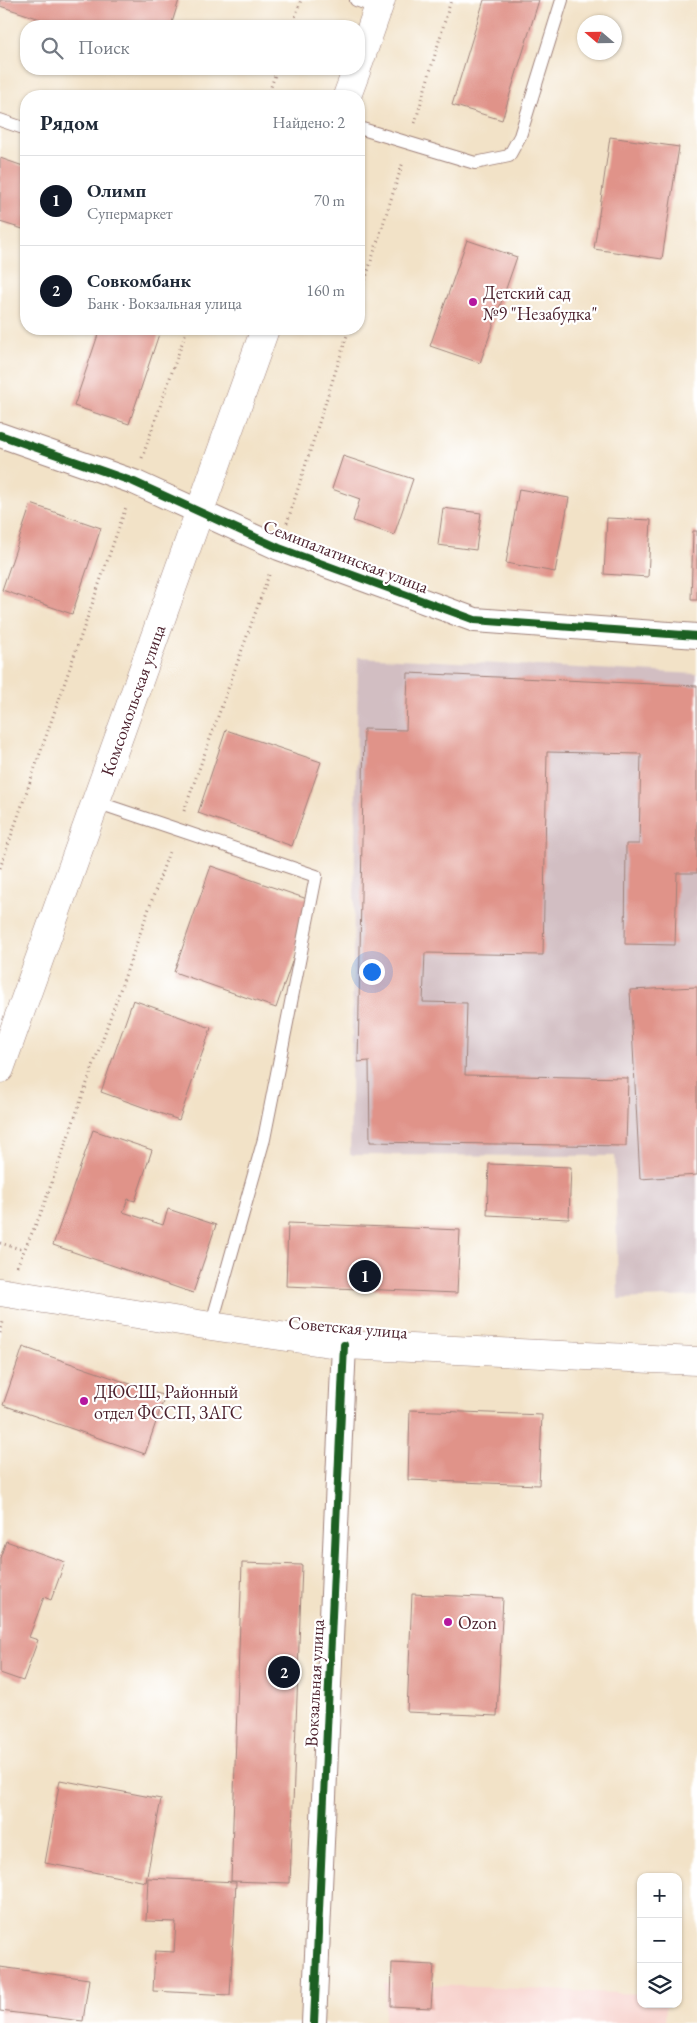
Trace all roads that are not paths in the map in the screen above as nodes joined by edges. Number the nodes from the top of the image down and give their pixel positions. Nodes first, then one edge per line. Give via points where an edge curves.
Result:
1 (562, 0) edge
2 (372, 3) edge
3 (365, 35) edge
4 (355, 75) edge
5 (349, 90) edge
6 (0, 120) edge
7 (20, 127) edge
8 (365, 130) edge
9 (263, 335) edge
10 (0, 435) edge
11 (200, 513) junction
12 (697, 636) edge
13 (96, 802) junction
14 (0, 1069) edge
15 (0, 1292) edge
16 (211, 1326) junction
17 (344, 1345) junction
18 (697, 1360) edge
19 (314, 2023) edge

1 - 8 lane via 520,136 509,156 475,163
2 - 3 main road
4 - 5 main road
6 - 7 lane
9 - 11 main road, Комсомольская улица
10 - 11 street, Семипалатинская улица via 134,482
11 - 12 street, Семипалатинская улица via 279,548 475,620
11 - 13 main road, Комсомольская улица
13 - 14 main road, Комсомольская улица
13 - 16 lane via 316,876 264,1139
15 - 16 main road, Советская улица
16 - 17 main road, Советская улица
17 - 18 main road, Советская улица
17 - 19 street, Вокзальная улица

